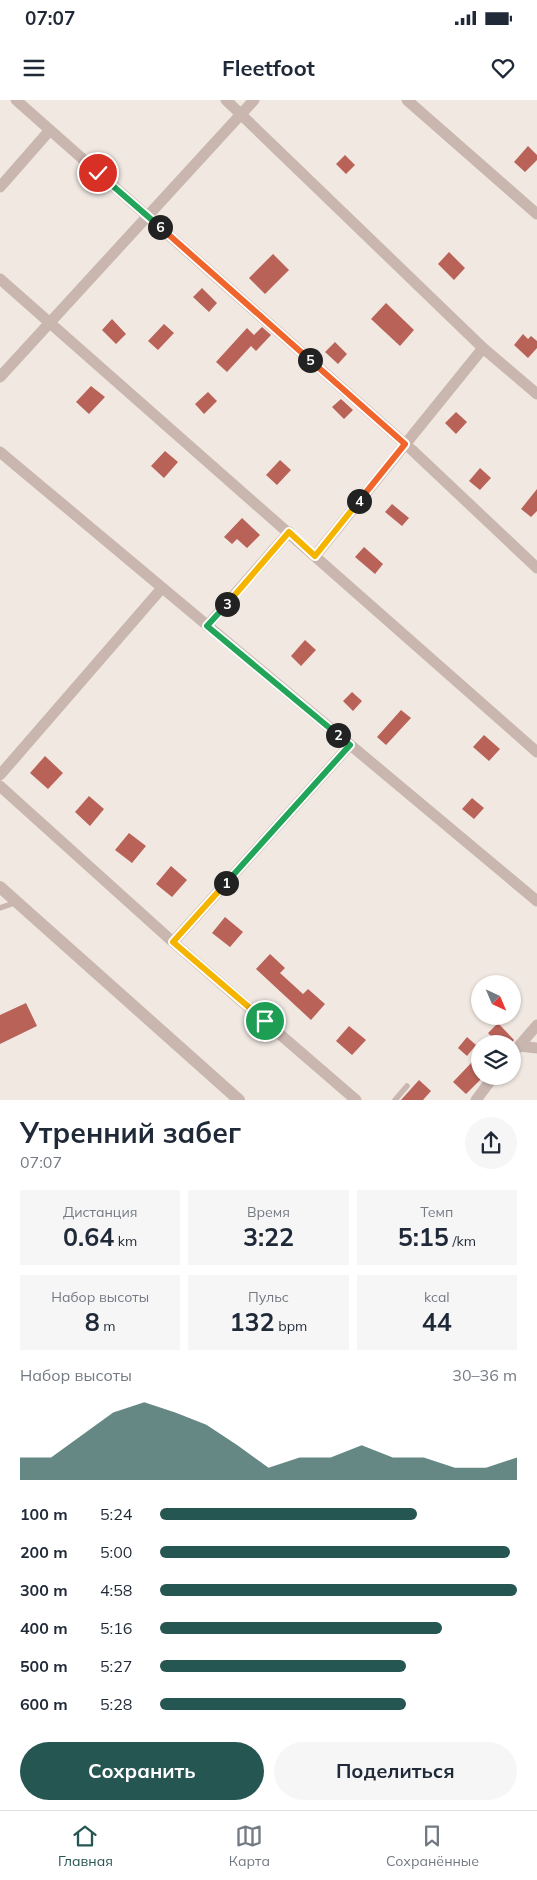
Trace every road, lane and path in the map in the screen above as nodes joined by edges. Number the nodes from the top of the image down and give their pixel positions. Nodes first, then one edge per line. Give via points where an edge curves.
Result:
1 (16, 100) edge
2 (226, 100) edge
3 (254, 100) edge
4 (406, 100) edge
5 (241, 114) junction
6 (50, 130) junction
7 (0, 187) edge
8 (537, 214) edge
9 (147, 216) junction
10 (0, 279) edge
11 (50, 322) junction
12 (483, 348) junction
13 (0, 377) edge
14 (537, 394) edge
15 (405, 444) junction
16 (0, 452) edge
17 (289, 532) junction
18 (315, 556) junction
19 (537, 568) edge
20 (162, 588) junction
21 (207, 626) junction
22 (350, 745) junction
23 (537, 752) edge
24 (0, 775) edge
25 (0, 786) edge
26 (0, 887) edge
27 (17, 902) junction
28 (537, 902) edge
29 (0, 908) edge
30 (173, 942) junction
31 (537, 1025) edge
32 (521, 1044) edge
33 (537, 1048) edge
34 (521, 1050) edge
35 (487, 1085) edge
36 (407, 1086) dead end
37 (239, 1100) edge
38 (356, 1100) edge
39 (395, 1100) edge
40 (476, 1100) edge

1 - 6 street
2 - 5 street
3 - 5 street
4 - 8 street
5 - 9 street
5 - 12 street
6 - 7 street
6 - 9 street
9 - 11 street
9 - 15 street
10 - 11 street
11 - 13 street
11 - 17 street
12 - 14 street
12 - 15 street
15 - 18 street
15 - 19 street
16 - 20 street
17 - 18 street
17 - 21 street
18 - 23 street
20 - 21 street
20 - 24 street
21 - 22 street
22 - 28 street
22 - 30 street
25 - 30 street
26 - 27 street
27 - 29 lane
27 - 37 street
30 - 38 street
31 - 32 street
33 - 34 street
35 - 40 street
36 - 39 lane

